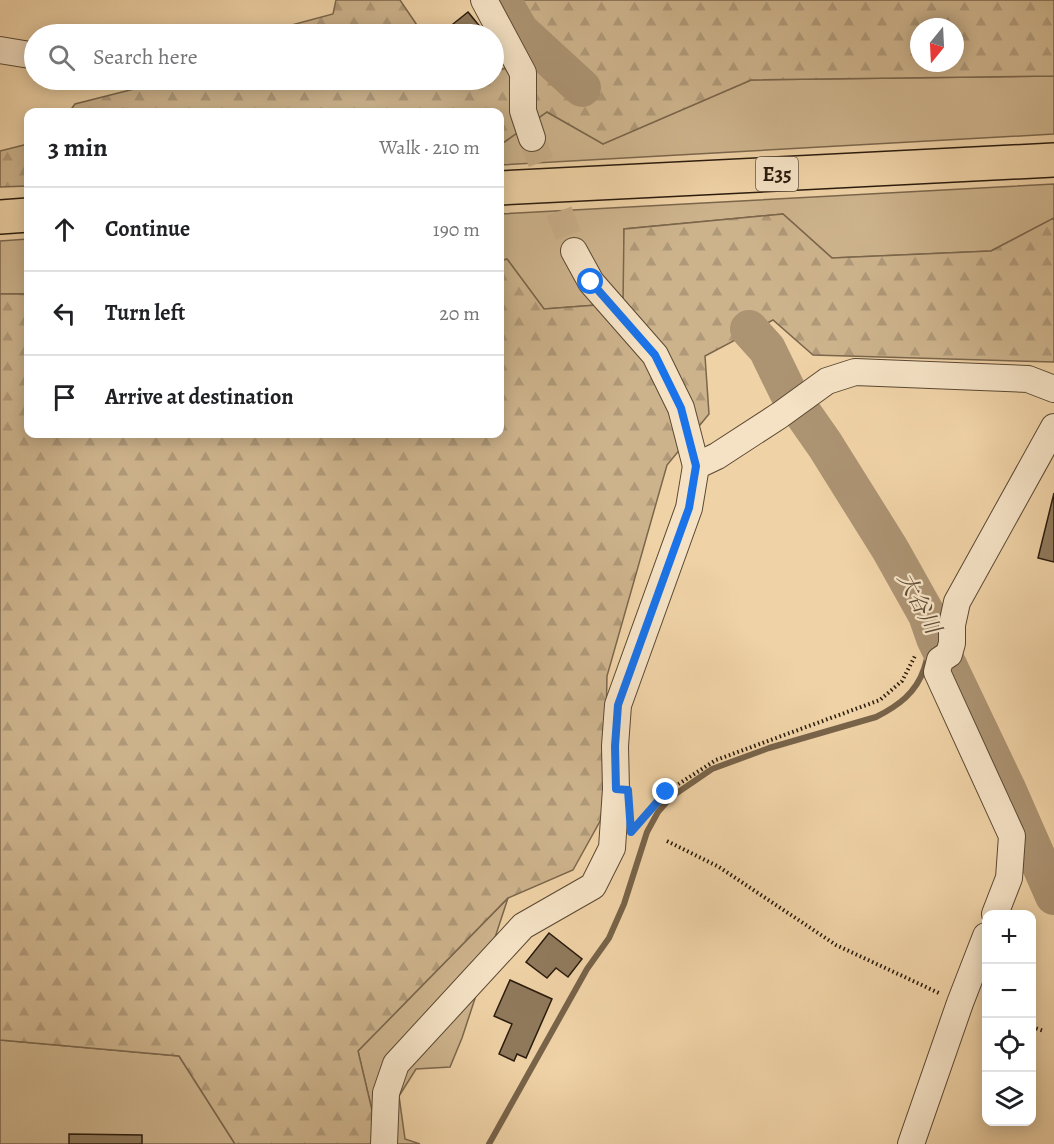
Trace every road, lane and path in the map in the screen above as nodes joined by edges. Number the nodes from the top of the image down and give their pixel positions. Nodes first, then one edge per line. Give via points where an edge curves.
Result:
1 (484, 0) edge
2 (497, 24) edge
3 (504, 37) edge
4 (0, 50) edge
5 (24, 54) edge
6 (532, 138) tunnel mouth
7 (1054, 160) edge
8 (504, 188) edge
9 (24, 215) edge
10 (0, 217) edge
11 (574, 251) tunnel mouth
12 (1054, 389) edge
13 (1054, 427) edge
14 (696, 466) junction
15 (935, 657) junction
16 (631, 832) dead end
17 (667, 841) dead end
18 (997, 910) edge
19 (982, 948) edge
20 (960, 1003) junction
21 (1036, 1028) edge
22 (1044, 1030) dead end
23 (384, 1144) edge
24 (911, 1144) edge

1 - 2 street
3 - 6 street via 523,73 524,111
4 - 5 street
7 - 8 highway, E35
9 - 10 highway
11 - 14 street via 591,282 655,355 681,408
12 - 14 street via 1028,379 855,372 827,381 717,456
13 - 15 street via 957,602 952,643
14 - 23 street via 689,508 618,705 612,848 593,886 524,926 396,1064 386,1093
15 - 16 path via 880,700 716,760 666,792
15 - 18 street via 937,672 1012,836 1009,878
17 - 20 path via 718,867 836,945
19 - 20 street
20 - 24 street
21 - 22 path

